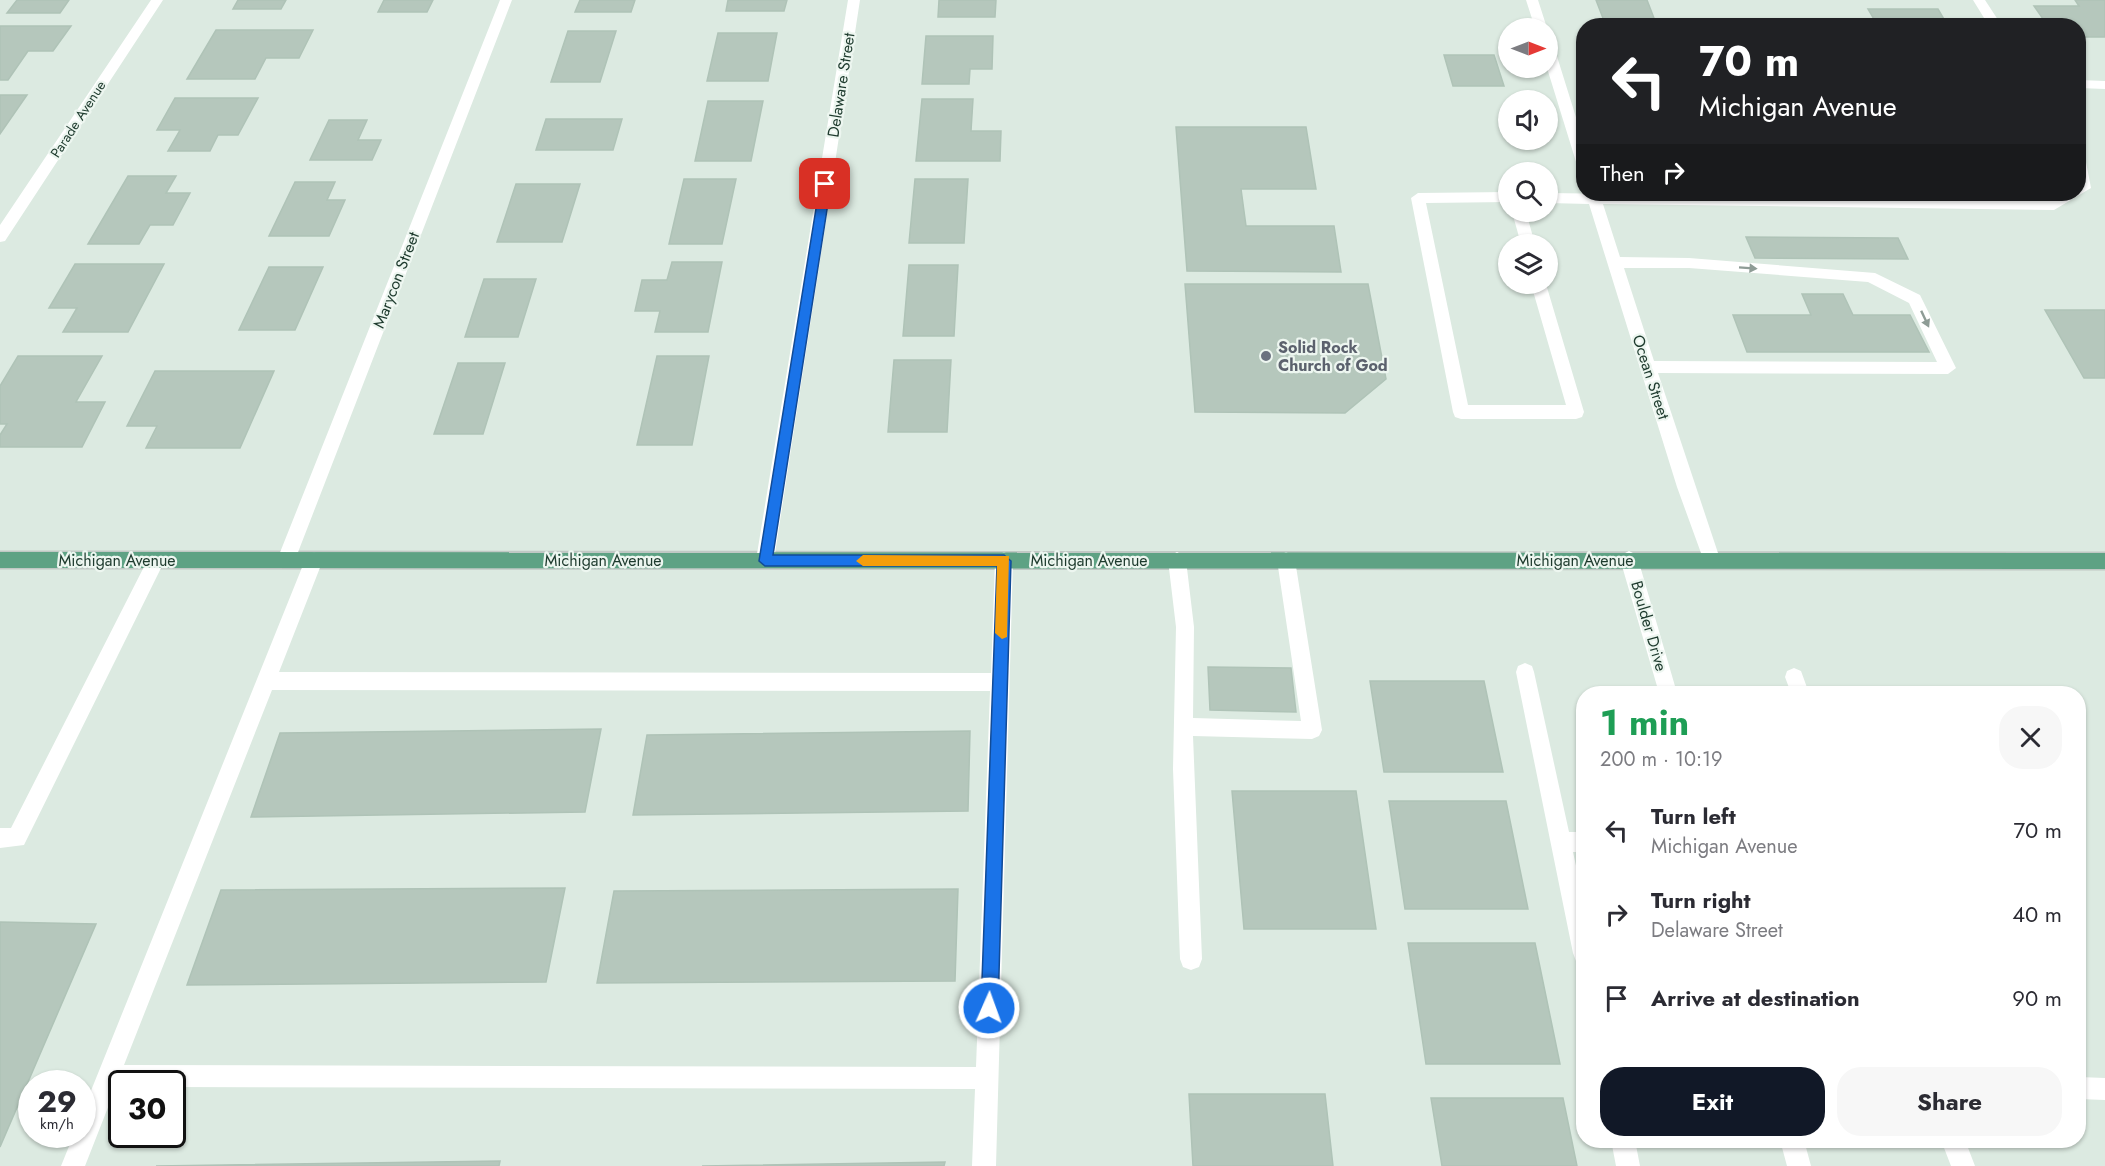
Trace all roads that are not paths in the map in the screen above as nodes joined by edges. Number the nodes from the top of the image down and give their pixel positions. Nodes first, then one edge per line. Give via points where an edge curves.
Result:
1 (157, 0) edge
2 (506, 0) edge
3 (854, 0) edge
4 (1532, 0) edge
5 (1979, 0) edge
6 (1538, 18) edge
7 (1991, 18) edge
8 (1557, 78) edge
9 (2086, 84) edge
10 (2105, 85) edge
11 (1576, 139) edge
12 (1498, 197) edge
13 (1576, 197) edge
14 (1558, 198) edge
15 (1595, 201) edge
16 (1798, 201) edge
17 (2062, 201) edge
18 (0, 237) edge
19 (1614, 262) junction
20 (1542, 294) edge
21 (1648, 367) junction
22 (1711, 559) junction
23 (1629, 560) junction
24 (0, 561) edge
25 (156, 561) junction
26 (286, 561) junction
27 (314, 561) junction
28 (765, 561) junction
29 (1004, 561) junction
30 (1176, 561) junction
31 (1286, 561) junction
32 (2105, 561) edge
33 (1525, 672) dead end
34 (267, 681) junction
35 (1000, 682) junction
36 (1666, 686) edge
37 (1183, 727) junction
38 (0, 838) edge
39 (1561, 842) junction
40 (1576, 842) edge
41 (1576, 915) edge
42 (1191, 959) dead end
43 (111, 1070) edge
44 (186, 1076) edge
45 (108, 1078) edge
46 (987, 1078) junction
47 (2086, 1088) edge
48 (2105, 1089) edge
49 (1625, 1148) edge
50 (1794, 1148) edge
51 (1956, 1148) edge
52 (73, 1166) edge
53 (984, 1166) edge
54 (1628, 1166) edge
55 (1799, 1166) edge
56 (1963, 1166) edge

1 - 18 street, Parade Avenue
2 - 26 street, Marycon Street
3 - 28 street, Delaware Street
4 - 6 street
5 - 7 street
8 - 11 street
9 - 10 street
12 - 20 street via 1418,198 1461,412 1576,412
13 - 14 street
15 - 19 street, Ocean Street
16 - 17 street via 2054,206
19 - 21 street, Ocean Street
19 -> 21 street via 1689,263 1870,277 1915,299 1948,368
21 - 22 street, Ocean Street
22 - 23 main road, Michigan Avenue
22 - 32 main road, Michigan Avenue
23 - 31 main road, Michigan Avenue
23 - 36 street, Boulder Drive
24 - 25 main road, Michigan Avenue
25 - 26 main road, Michigan Avenue
25 - 38 street via 16,838
26 - 27 main road, Michigan Avenue
27 - 28 main road, Michigan Avenue
27 - 34 street
28 - 29 main road, Michigan Avenue
29 - 30 main road, Michigan Avenue
29 - 35 street
30 - 31 main road, Michigan Avenue
30 - 37 street via 1185,627
31 - 37 street via 1312,730
33 - 39 street
34 - 35 street
34 - 43 street
35 - 46 street
37 - 42 street
39 - 40 street
39 - 41 street
44 - 46 street
45 - 52 street
46 - 53 street
47 - 48 street
49 - 54 street
50 - 55 street
51 - 56 street

